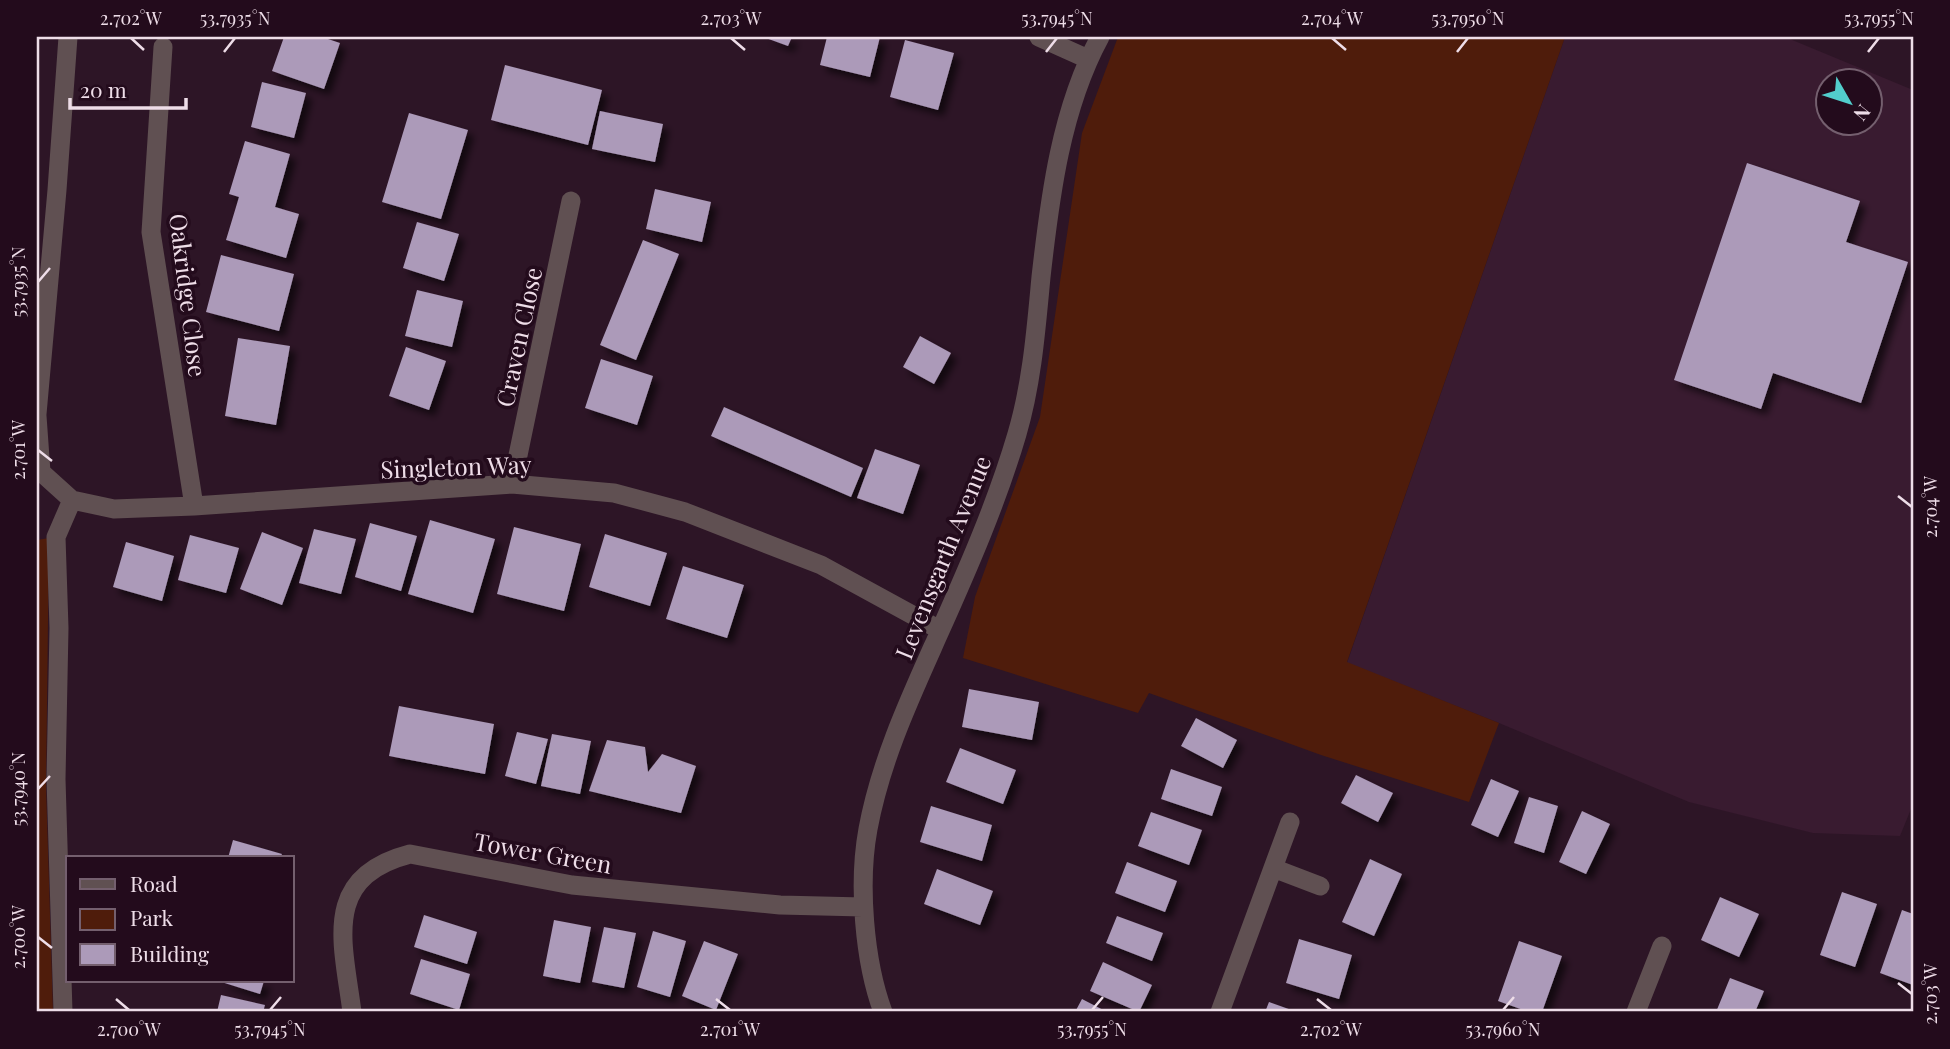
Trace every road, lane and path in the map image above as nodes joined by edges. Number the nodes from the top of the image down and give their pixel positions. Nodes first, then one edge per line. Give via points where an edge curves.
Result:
1 (68, 37) edge
2 (1039, 37) edge
3 (1100, 37) edge
4 (163, 47) dead end
5 (1088, 59) junction
6 (571, 201) dead end
7 (37, 415) edge
8 (512, 484) junction
9 (72, 500) junction
10 (194, 506) junction
11 (940, 631) junction
12 (1290, 822) dead end
13 (1273, 868) junction
14 (1320, 886) dead end
15 (863, 906) junction
16 (1662, 946) dead end
17 (62, 1012) edge
18 (352, 1012) edge
19 (883, 1012) edge
20 (1220, 1012) edge
21 (1636, 1012) edge

1 - 7 street
2 - 5 street
3 - 5 street, Levensgarth Avenue
4 - 10 street, Oakridge Close via 151,232
5 - 11 street, Levensgarth Avenue via 1069,118 1050,205 1034,353 1018,431 996,503
6 - 8 street, Craven Close
7 - 9 street via 41,472
8 - 10 street, Singleton Way
8 - 11 street, Singleton Way via 614,493 685,512 821,565
9 - 10 street, Singleton Way via 114,509
9 - 17 street via 55,537
11 - 15 street, Levensgarth Avenue via 900,720 877,787 867,831
12 - 13 street
13 - 14 street
13 - 20 street
15 - 18 street, Tower Green via 780,905 572,885 410,854 373,867 347,900 343,944
15 - 19 street, Levensgarth Avenue
16 - 21 street

